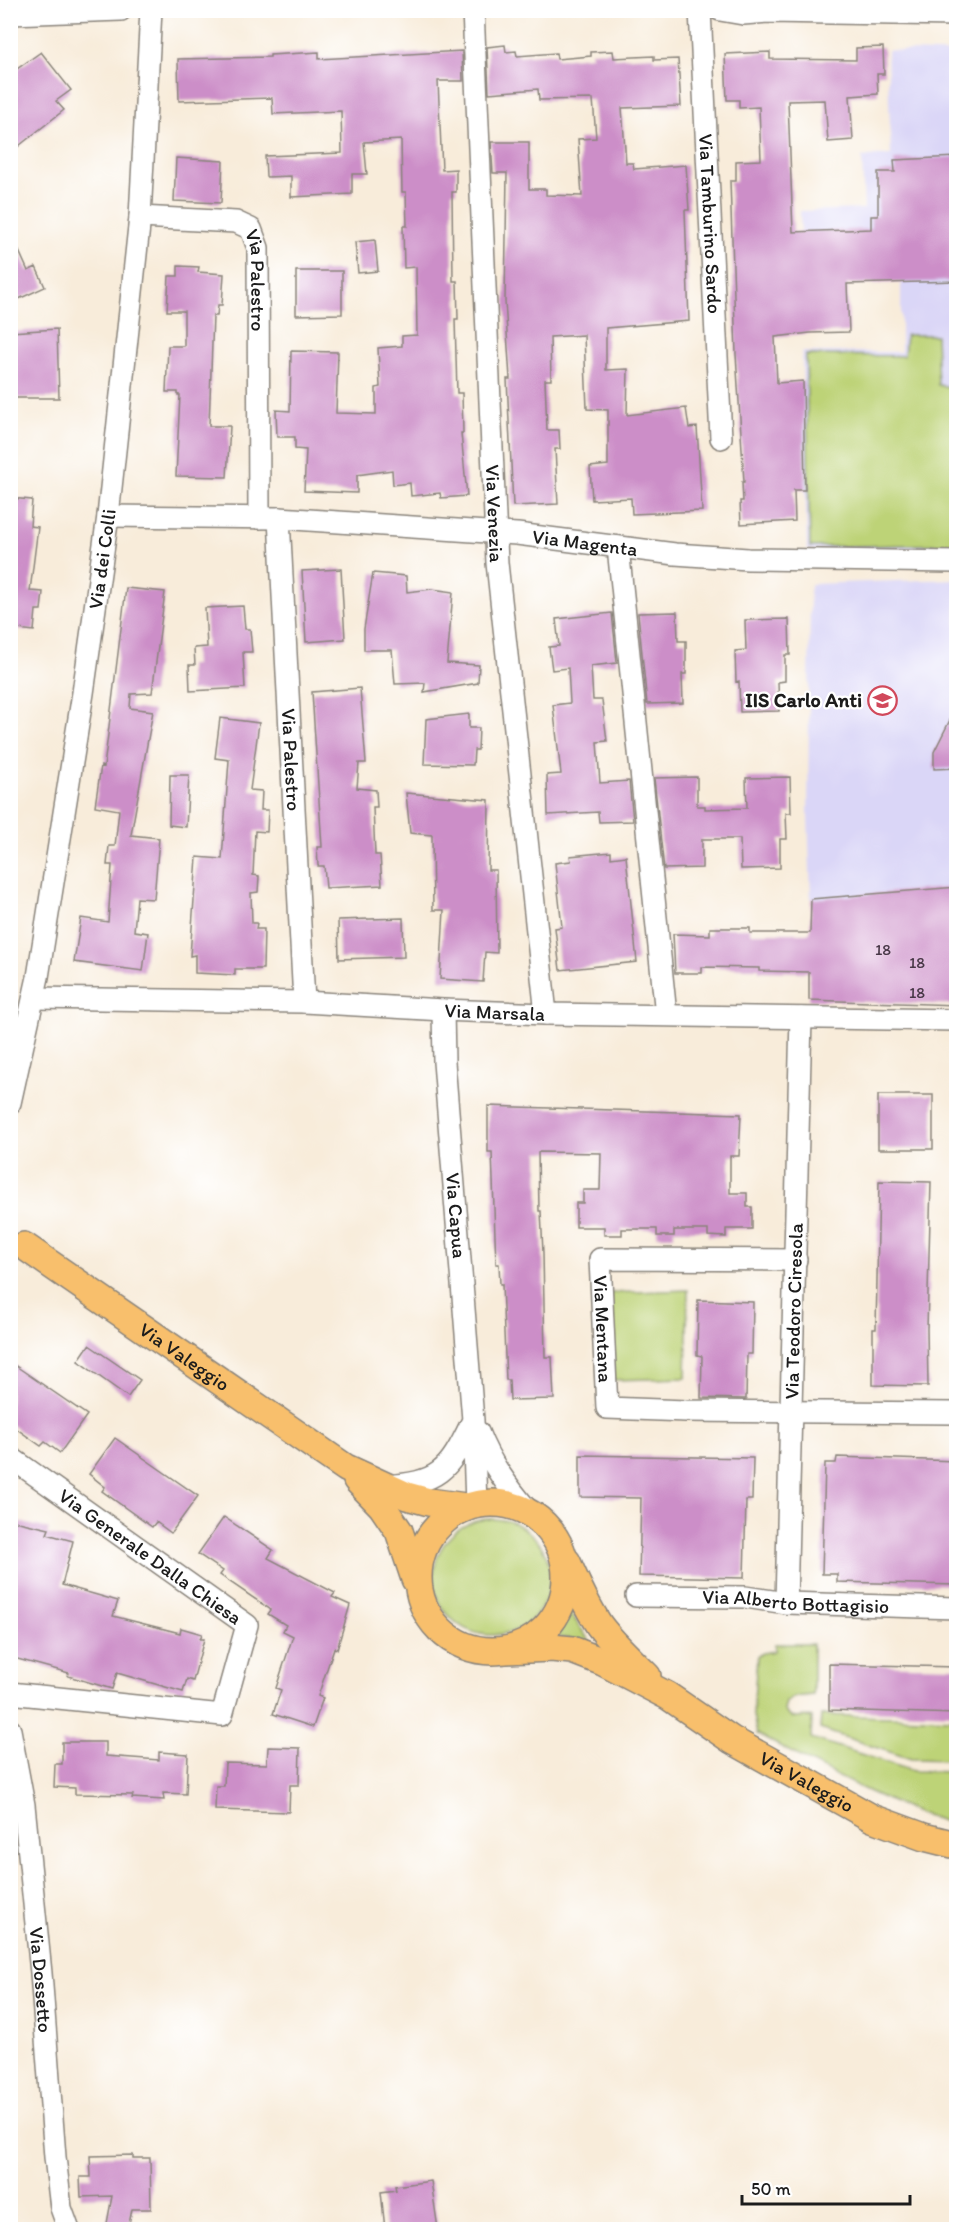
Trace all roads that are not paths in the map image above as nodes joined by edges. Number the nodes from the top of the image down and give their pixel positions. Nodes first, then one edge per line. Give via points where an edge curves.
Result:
1 (121, 10) edge
2 (152, 10) edge
3 (473, 10) edge
4 (700, 10) edge
5 (720, 10) edge
6 (768, 11) edge
7 (10, 14) edge
8 (957, 15) edge
9 (140, 217) junction
10 (721, 438) dead end
11 (108, 516) junction
12 (269, 518) junction
13 (495, 533) junction
14 (618, 547) junction
15 (957, 562) edge
16 (35, 998) junction
17 (304, 1002) junction
18 (443, 1010) junction
19 (546, 1014) junction
20 (666, 1016) junction
21 (801, 1018) junction
22 (957, 1020) edge
23 (10, 1103) edge
24 (24, 1246) dead end
25 (796, 1260) junction
26 (792, 1412) junction
27 (957, 1413) edge
28 (473, 1420) junction
29 (10, 1457) edge
30 (346, 1468) junction
31 (383, 1486) junction
32 (471, 1505) junction
33 (529, 1512) junction
34 (557, 1541) junction
35 (418, 1587) junction
36 (636, 1596) dead end
37 (786, 1604) junction
38 (957, 1608) edge
39 (506, 1650) junction
40 (10, 1693) edge
41 (668, 1696) junction
42 (10, 1730) edge
43 (957, 1845) edge
44 (69, 2229) edge

1 - 7 street
2 - 9 street, Via dei Colli
3 - 13 street, Via Venezia
4 - 10 street, Via Tamburino Sardo
5 - 6 street via 743,14
6 - 8 street
9 - 11 street, Via dei Colli
9 - 12 street, Via Palestro via 236,222 251,229 258,248
11 - 12 street, Via Magenta
11 - 16 street, Via dei Colli
12 - 13 street, Via Magenta
12 - 17 street, Via Palestro
13 - 14 street, Via Magenta
13 - 19 street, Via Venezia
14 - 15 street, Via Magenta via 748,559
14 - 20 street
16 - 17 street, Via Marsala
16 - 23 street, Via dei Colli
17 - 18 street, Via Marsala
18 - 19 street, Via Marsala
18 - 28 street, Via Capua
19 - 20 street, Via Marsala
20 - 21 street, Via Marsala
21 - 22 street, Via Marsala
21 - 25 street, Via Teodoro Ciresola
24 - 30 main road, Via Valeggio
25 - 26 street, Via Teodoro Ciresola
25 - 26 street, Via Mentana via 600,1259 607,1408
26 - 27 street
26 - 37 street, Via Teodoro Ciresola
28 - 31 street via 455,1457 443,1470 404,1485
28 - 32 street, Via Capua
28 - 33 street, Via Capua via 500,1476
29 - 40 street, Via Generale Dalla Chiesa via 247,1625 222,1715
30 - 31 main road, Via Valeggio
30 - 35 main road, Via Valeggio via 382,1506 399,1531
31 - 32 main road, Via Valeggio via 429,1502
32 - 33 main road via 494,1502
32 - 35 main road via 448,1516 433,1530 423,1547
33 - 34 main road
34 - 39 main road via 565,1563 566,1586 559,1609 546,1628 528,1642
34 - 41 main road, Via Valeggio via 600,1626
35 - 39 main road via 425,1610 439,1630 459,1644 482,1651
36 - 37 street, Via Alberto Bottagisio via 745,1597
37 - 38 street, Via Alberto Bottagisio
39 - 41 main road, Via Valeggio via 572,1650
41 - 43 main road, Via Valeggio via 732,1740 872,1818
42 - 44 street, Via Dossetto via 24,1805 61,2208

